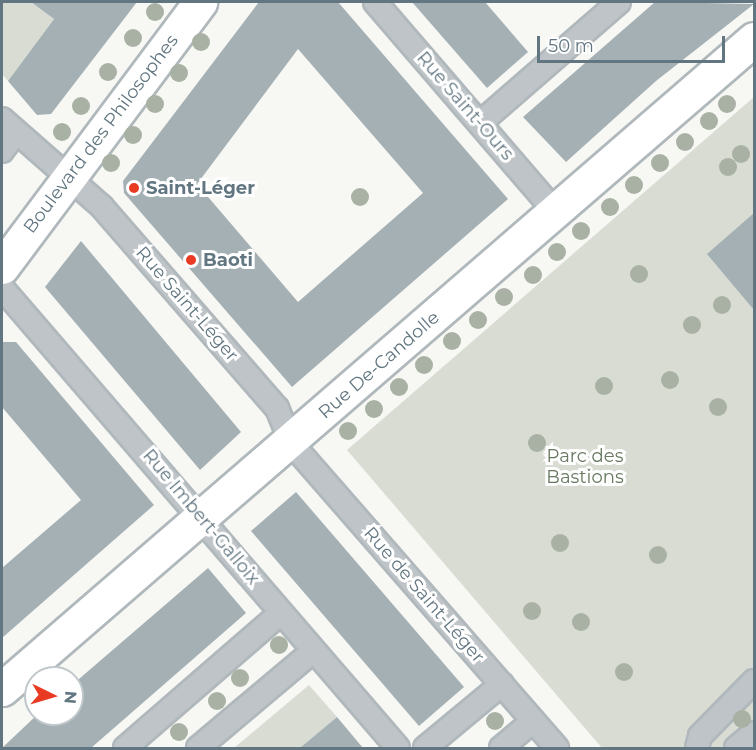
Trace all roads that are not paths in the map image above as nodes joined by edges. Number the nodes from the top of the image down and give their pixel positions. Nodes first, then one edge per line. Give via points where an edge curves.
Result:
1 (200, 2) edge
2 (375, 2) edge
3 (619, 2) edge
4 (754, 39) edge
5 (480, 123) junction
6 (6, 134) edge
7 (68, 177) junction
8 (555, 211) junction
9 (2, 267) edge
10 (2, 288) edge
11 (291, 443) junction
12 (202, 518) junction
13 (281, 613) junction
14 (313, 651) junction
15 (754, 681) edge
16 (502, 684) junction
17 (2, 689) edge
18 (533, 721) junction
19 (754, 733) edge
20 (125, 748) edge
21 (198, 748) edge
22 (398, 748) edge
23 (425, 748) edge
24 (501, 748) edge
25 (556, 748) edge
26 (697, 748) edge
27 (736, 748) edge

1 - 7 street, Boulevard des Philosophes
2 - 5 street, Rue Saint-Ours
3 - 5 street
4 - 8 street, Rue De-Candolle
5 - 8 street, Rue Saint-Ours
6 - 7 street, Rue Saint-Léger
7 - 9 street, Boulevard des Philosophes
7 - 11 street, Rue Saint-Léger via 95,199 277,408
8 - 11 street, Rue De-Candolle
10 - 12 street, Rue Imbert-Galloix
11 - 12 street, Rue De-Candolle
11 - 16 street, Rue de Saint-Léger
12 - 13 street, Rue Imbert-Galloix
12 - 17 street, Rue De-Candolle
13 - 14 street, Rue Imbert-Galloix
13 - 20 street
14 - 21 street
14 - 22 street, Rue Imbert-Galloix
15 - 26 street via 700,736
16 - 18 street, Rue de Saint-Léger
16 - 23 street
18 - 24 street
18 - 25 street, Rue de Saint-Léger
19 - 27 street

